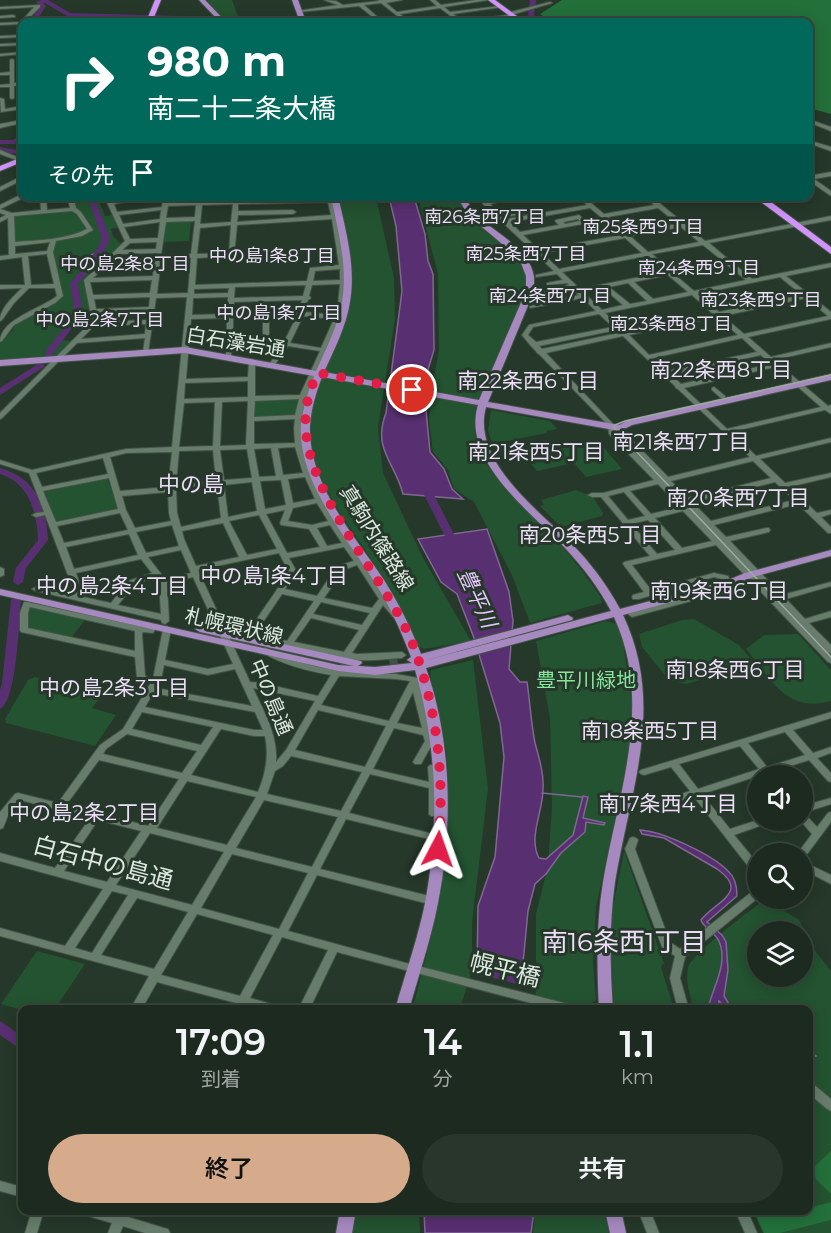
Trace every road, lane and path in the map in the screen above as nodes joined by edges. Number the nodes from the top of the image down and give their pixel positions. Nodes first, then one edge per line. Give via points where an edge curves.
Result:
1 (34, 0) edge
2 (158, 0) edge
3 (202, 0) edge
4 (295, 0) edge
5 (326, 0) edge
6 (345, 0) edge
7 (400, 0) edge
8 (432, 0) edge
9 (486, 0) edge
10 (491, 0) edge
11 (382, 1) edge
12 (394, 1) edge
13 (334, 2) junction
14 (550, 3) dead end
15 (361, 5) junction
16 (37, 6) junction
17 (353, 6) junction
18 (344, 7) junction
19 (440, 7) junction
20 (501, 7) junction
21 (0, 8) edge
22 (299, 11) junction
23 (8, 12) dead end
24 (408, 12) junction
25 (396, 13) junction
26 (449, 13) junction
27 (511, 15) junction
28 (14, 16) junction
29 (0, 17) edge
30 (28, 18) edge
31 (150, 18) edge
32 (219, 18) edge
33 (302, 18) edge
34 (376, 18) edge
35 (402, 18) edge
36 (456, 18) edge
37 (496, 18) edge
38 (516, 18) edge
39 (18, 23) edge
40 (0, 24) edge
41 (10, 24) junction
42 (18, 34) edge
43 (0, 35) edge
44 (18, 44) edge
45 (0, 45) edge
46 (18, 53) edge
47 (0, 55) edge
48 (0, 60) edge
49 (18, 61) edge
50 (12, 63) junction
51 (18, 64) edge
52 (0, 74) edge
53 (13, 75) junction
54 (18, 76) edge
55 (18, 84) edge
56 (12, 85) junction
57 (0, 86) edge
58 (18, 93) edge
59 (12, 95) junction
60 (18, 96) edge
61 (1, 99) edge
62 (18, 109) edge
63 (18, 122) edge
64 (813, 122) edge
65 (0, 126) edge
66 (831, 129) edge
67 (813, 143) edge
68 (830, 148) edge
69 (0, 152) edge
70 (18, 159) edge
71 (18, 162) edge
72 (0, 169) edge
73 (831, 174) edge
74 (813, 177) edge
75 (18, 181) edge
76 (813, 181) edge
77 (0, 189) edge
78 (831, 194) edge
79 (18, 199) edge
80 (43, 201) edge
81 (71, 201) edge
82 (108, 201) edge
83 (166, 201) edge
84 (193, 201) edge
85 (199, 201) edge
86 (235, 201) edge
87 (289, 201) edge
88 (331, 201) edge
89 (332, 201) edge
90 (463, 201) edge
91 (495, 201) edge
92 (586, 201) edge
93 (652, 201) edge
94 (764, 201) edge
95 (485, 203) joint
96 (165, 206) junction
97 (658, 206) junction
98 (0, 209) edge
99 (73, 209) junction
100 (44, 212) junction
101 (293, 212) junction
102 (235, 213) junction
103 (115, 214) junction
104 (11, 215) junction
105 (604, 217) junction
106 (334, 218) junction
107 (831, 218) edge
108 (502, 219) junction
109 (0, 220) edge
110 (163, 220) junction
111 (295, 221) junction
112 (197, 223) junction
113 (234, 225) junction
114 (681, 225) junction
115 (796, 225) junction
116 (121, 226) junction
117 (142, 233) dead end
118 (519, 234) junction
119 (625, 236) junction
120 (53, 240) junction
121 (160, 240) junction
122 (128, 241) junction
123 (141, 241) junction
124 (704, 243) junction
125 (12, 244) junction
126 (829, 248) edge
127 (51, 252) junction
128 (117, 252) junction
129 (537, 252) junction
130 (647, 254) junction
131 (25, 255) junction
132 (12, 256) junction
133 (158, 256) junction
134 (194, 256) junction
135 (0, 258) edge
136 (135, 261) dead end
137 (727, 262) junction
138 (831, 265) edge
139 (341, 267) junction
140 (557, 272) junction
141 (669, 273) junction
142 (781, 275) junction
143 (538, 276) dead end
144 (155, 278) junction
145 (87, 280) junction
146 (630, 281) junction
147 (751, 281) junction
148 (344, 282) junction
149 (310, 283) junction
150 (272, 284) junction
151 (549, 284) dead end
152 (232, 285) junction
153 (28, 286) junction
154 (56, 286) junction
155 (605, 286) junction
156 (0, 287) edge
157 (575, 289) junction
158 (191, 292) junction
159 (692, 293) junction
160 (535, 294) dead end
161 (153, 295) junction
162 (807, 296) junction
163 (91, 297) junction
164 (231, 298) junction
165 (308, 298) junction
166 (271, 299) junction
167 (12, 302) junction
168 (652, 302) junction
169 (0, 303) edge
170 (628, 306) junction
171 (532, 307) dead end
172 (151, 309) junction
173 (93, 311) junction
174 (599, 312) junction
175 (301, 314) junction
176 (266, 315) junction
177 (717, 315) junction
178 (230, 316) junction
179 (831, 316) edge
180 (188, 317) junction
181 (336, 317) junction
182 (0, 321) edge
183 (150, 322) junction
184 (92, 324) junction
185 (11, 325) junction
186 (616, 328) junction
187 (229, 334) junction
188 (623, 334) junction
189 (148, 336) junction
190 (742, 336) junction
191 (0, 340) edge
192 (77, 340) junction
193 (266, 340) junction
194 (288, 344) junction
195 (533, 345) junction
196 (831, 345) edge
197 (185, 350) junction
198 (324, 350) junction
199 (146, 352) junction
200 (539, 352) junction
201 (762, 353) junction
202 (228, 357) junction
203 (647, 357) junction
204 (60, 359) junction
205 (769, 359) junction
206 (252, 362) junction
207 (0, 363) edge
208 (272, 365) junction
209 (776, 365) junction
210 (318, 373) junction
211 (665, 374) junction
212 (831, 375) edge
213 (252, 379) junction
214 (183, 381) junction
215 (797, 383) junction
216 (678, 387) junction
217 (714, 389) dead end
218 (302, 397) junction
219 (723, 397) junction
220 (251, 399) junction
221 (219, 400) junction
222 (180, 401) junction
223 (481, 402) junction
224 (697, 405) junction
225 (830, 409) edge
226 (0, 417) edge
227 (298, 417) junction
228 (251, 419) junction
229 (616, 427) junction
230 (726, 431) junction
231 (831, 440) edge
232 (298, 445) junction
233 (274, 446) junction
234 (250, 447) junction
235 (216, 448) junction
236 (176, 449) junction
237 (106, 456) junction
238 (754, 458) junction
239 (0, 462) edge
240 (32, 472) junction
241 (112, 475) junction
242 (308, 475) junction
243 (831, 475) edge
244 (282, 477) junction
245 (776, 479) junction
246 (256, 480) junction
247 (663, 480) junction
248 (220, 483) junction
249 (784, 486) junction
250 (172, 488) junction
251 (625, 489) junction
252 (39, 490) junction
253 (117, 494) junction
254 (592, 495) dead end
255 (603, 495) junction
256 (320, 500) junction
257 (799, 501) junction
258 (686, 505) junction
259 (290, 506) junction
260 (122, 510) junction
261 (262, 512) junction
262 (831, 512) edge
263 (815, 516) junction
264 (651, 517) junction
265 (225, 520) junction
266 (333, 522) junction
267 (626, 523) junction
268 (709, 524) junction
269 (53, 525) junction
270 (176, 526) junction
271 (312, 527) junction
272 (766, 530) dead end
273 (132, 531) junction
274 (831, 531) edge
275 (722, 542) junction
276 (348, 544) junction
277 (61, 546) junction
278 (183, 547) junction
279 (325, 548) junction
280 (680, 551) junction
281 (283, 553) junction
282 (831, 553) edge
283 (143, 556) junction
284 (655, 556) junction
285 (244, 558) junction
286 (360, 562) junction
287 (0, 569) edge
288 (71, 572) junction
289 (194, 572) junction
290 (753, 574) junction
291 (0, 575) edge
292 (160, 578) junction
293 (728, 580) junction
294 (831, 584) edge
295 (36, 589) dead end
296 (280, 591) junction
297 (1, 592) edge
298 (648, 592) junction
299 (72, 597) junction
300 (636, 597) dead end
301 (383, 598) junction
302 (780, 598) junction
303 (318, 599) junction
304 (113, 606) junction
305 (374, 611) junction
306 (612, 611) junction
307 (632, 614) dead end
308 (831, 614) edge
309 (308, 615) junction
310 (402, 620) junction
311 (803, 622) junction
312 (166, 625) junction
313 (152, 628) junction
314 (363, 628) junction
315 (139, 629) junction
316 (225, 638) junction
317 (247, 639) junction
318 (289, 644) junction
319 (269, 648) junction
320 (831, 649) edge
321 (140, 655) junction
322 (346, 656) junction
323 (396, 657) dead end
324 (831, 660) edge
325 (422, 661) junction
326 (161, 662) junction
327 (238, 666) junction
328 (337, 672) junction
329 (415, 680) junction
330 (247, 685) junction
331 (153, 686) junction
332 (318, 703) junction
333 (139, 710) junction
334 (258, 710) junction
335 (831, 716) edge
336 (391, 724) junction
337 (218, 726) junction
338 (787, 729) junction
339 (126, 731) junction
340 (268, 733) junction
341 (429, 736) junction
342 (742, 742) junction
343 (272, 746) junction
344 (203, 749) junction
345 (290, 750) junction
346 (831, 750) edge
347 (97, 756) junction
348 (811, 756) junction
349 (418, 762) dead end
350 (673, 763) junction
351 (761, 765) edge
352 (788, 765) edge
353 (272, 769) junction
354 (367, 771) junction
355 (644, 772) dead end
356 (184, 777) junction
357 (747, 778) edge
358 (831, 779) edge
359 (434, 786) junction
360 (695, 792) junction
361 (261, 796) junction
362 (831, 801) edge
363 (663, 803) dead end
364 (60, 807) junction
365 (813, 807) edge
366 (434, 814) dead end
367 (831, 815) edge
368 (96, 816) junction
369 (344, 816) junction
370 (0, 826) edge
371 (747, 827) edge
372 (149, 829) junction
373 (813, 829) edge
374 (728, 833) junction
375 (817, 834) junction
376 (429, 837) dead end
377 (633, 840) dead end
378 (810, 843) edge
379 (230, 849) junction
380 (0, 857) edge
381 (747, 858) edge
382 (813, 870) edge
383 (315, 871) junction
384 (58, 872) junction
385 (831, 880) edge
386 (110, 887) junction
387 (135, 893) junction
388 (425, 899) dead end
389 (747, 901) edge
390 (195, 909) junction
391 (0, 932) edge
392 (280, 933) junction
393 (334, 948) junction
394 (68, 950) junction
395 (680, 955) junction
396 (94, 958) junction
397 (419, 970) junction
398 (155, 976) junction
399 (138, 1005) edge
400 (241, 1005) edge
401 (306, 1005) edge
402 (404, 1005) edge
403 (556, 1005) edge
404 (606, 1005) edge
405 (683, 1005) edge
406 (813, 1090) edge
407 (831, 1106) edge
408 (0, 1186) edge
409 (18, 1191) edge
410 (36, 1215) edge
411 (102, 1215) edge
412 (347, 1215) edge
413 (614, 1215) edge
414 (646, 1215) edge
415 (743, 1215) edge
416 (119, 1220) junction
417 (31, 1233) edge
418 (114, 1233) edge
419 (164, 1233) edge
420 (345, 1233) edge
421 (618, 1233) edge
422 (653, 1233) edge
423 (751, 1233) edge

1 - 16 street
2 - 31 highway
3 - 32 main road
4 - 22 main road
5 - 13 street
6 - 13 street
6 - 17 street
7 - 12 street
8 - 19 street
9 - 19 street
10 - 20 highway
11 - 12 street
11 - 15 street
11 - 25 street
12 - 24 street
13 - 18 street
14 - 27 street
15 - 17 street
15 - 34 street
16 - 21 street
16 - 30 street
17 - 18 street
18 - 22 street
19 - 24 street
19 - 26 street
20 - 26 street
20 - 27 highway
22 - 33 main road
23 - 28 street via 16,11
24 - 25 street
25 - 35 street
26 - 36 street
27 - 37 street
27 - 38 highway
28 - 29 street
28 - 41 street
39 - 41 street
40 - 41 street
42 - 43 street
44 - 45 street
46 - 47 street
48 - 50 street
49 - 50 street
50 - 51 street
50 - 53 street
52 - 53 street
53 - 54 street
53 - 56 street
55 - 56 street
56 - 57 street
56 - 59 street
58 - 59 street
59 - 60 street
59 - 61 street
61 - 62 street via 3,111
63 - 65 street
64 - 66 street
67 - 68 street
69 - 70 street
71 - 72 highway
73 - 74 street
75 - 77 street
76 - 78 street
79 - 98 street
80 - 100 street
81 - 99 street
82 - 103 street
83 - 96 street
84 - 96 street
85 - 112 street, 中の島通
86 - 102 street
87 - 101 street
88 - 106 street
89 - 210 main road, 真駒内篠路線 via 348,260 348,291 338,333
90 - 223 main road via 483,225 526,262 532,282
91 - 95 street
92 - 105 street
92 - 108 street
93 - 97 street
94 - 115 highway
95 - 108 street
96 - 103 street
96 - 110 street
97 - 105 street
97 - 114 street
98 - 104 street
99 - 100 street
99 - 120 street via 90,230
100 - 104 street
101 - 102 street
101 - 111 street
102 - 113 street
103 - 116 street
104 - 109 street
104 - 125 street
105 - 118 street
105 - 119 street
106 - 111 street
106 - 139 street
107 - 115 street
108 - 118 street
110 - 112 street
110 - 116 street
110 - 121 street
111 - 113 street
112 - 113 street
112 - 134 street, 中の島通
113 - 134 street via 232,255
114 - 119 street
114 - 124 street
115 - 124 street
115 - 126 highway
116 - 122 street
117 - 123 street
118 - 129 street
119 - 129 street
119 - 130 street
120 - 125 street
120 - 127 street
121 - 123 street
121 - 133 street
122 - 123 street
122 - 128 street
124 - 130 street
124 - 137 street
125 - 132 street
127 - 131 street
127 - 154 street
128 - 133 street
128 - 145 street
129 - 140 street
130 - 140 street
130 - 141 street
131 - 132 street
131 - 153 street
132 - 135 street
133 - 134 street
133 - 136 street
133 - 144 street
134 - 158 street, 中の島通
137 - 141 street
137 - 147 street
138 - 142 street
139 - 148 street
139 - 149 street via 313,268
140 - 143 street
140 - 157 street
141 - 146 street
141 - 159 street
142 - 147 street
142 - 162 street
144 - 145 street
144 - 161 street
145 - 163 street
146 - 155 street
146 - 168 street
147 - 159 street
148 - 149 street
148 - 181 street
149 - 150 street
149 - 165 street
150 - 152 street
150 - 166 street
151 - 157 street
152 - 158 street
152 - 164 street
153 - 154 street
153 - 156 street
153 - 167 street
154 - 185 street via 60,296
155 - 157 street
155 - 170 street
157 - 160 street
157 - 171 street
157 - 174 street
158 - 161 street
158 - 164 street
158 - 180 street, 中の島通
159 - 168 street
159 - 177 street
161 - 163 street
161 - 172 street
162 - 177 street
162 - 179 street
163 - 173 street
164 - 166 street
164 - 178 street
165 - 166 street
165 - 175 street
167 - 169 street
167 - 182 street
168 - 170 street
170 - 174 street
172 - 173 street
172 - 183 street
173 - 184 street
174 - 186 street
174 - 195 street via 529,327 525,335
175 - 176 street
175 - 181 street
175 - 194 street
176 - 178 street
176 - 193 street
177 - 188 street
177 - 190 street
178 - 180 street
178 - 187 street
179 - 190 street
180 - 197 street, 中の島通
181 - 198 street
182 - 185 street
183 - 184 street
183 - 189 street
184 - 192 street
185 - 191 street
186 - 188 street
186 - 195 street
187 - 193 street
187 - 202 street
188 - 200 street
188 - 203 street
189 - 192 street
189 - 199 street
190 - 201 street
190 - 203 street
192 - 204 street
193 - 194 street
194 - 198 street
194 - 208 street
195 - 200 street
196 - 205 street
197 - 199 main road, 白石藻岩通
197 - 202 main road, 白石藻岩通
197 - 214 street, 中の島通
198 - 210 street
199 - 204 main road, 白石藻岩通
200 - 229 street
201 - 205 street
201 - 211 street
202 - 206 main road, 白石藻岩通
203 - 211 street
204 - 207 main road, 白石藻岩通
204 - 226 street
205 - 209 street
206 - 208 main road, 白石藻岩通
206 - 213 street
208 - 210 main road, 白石藻岩通
209 - 215 street
209 - 216 street
210 - 218 street
210 - 223 main road, 白石藻岩通
210 - 310 main road, 真駒内篠路線 via 306,418 310,460 333,510
211 - 216 street
212 - 215 main road
213 - 214 street
213 - 220 street
214 - 222 street, 中の島通
215 - 219 main road
215 - 224 main road
215 - 225 street
216 - 224 street
217 - 219 street
218 - 220 street
218 - 227 street
219 - 224 main road
220 - 221 street
220 - 228 street
221 - 222 street
221 - 235 street
222 - 236 street, 中の島通
223 - 229 main road
223 - 306 main road via 479,432 493,468 580,558 597,580
224 - 229 main road
224 - 230 street
225 - 230 street
227 - 228 street
227 - 232 street
228 - 234 street
229 - 247 street via 612,432
230 - 238 street
231 - 238 street
232 - 233 street
232 - 242 street
233 - 234 street
233 - 244 street
234 - 235 street
234 - 246 street
235 - 236 street
235 - 248 street
236 - 237 street
236 - 250 street, 中の島通
237 - 240 street
237 - 241 street
238 - 245 street
238 - 247 street
239 - 240 street
240 - 252 street
241 - 252 street
241 - 253 street
242 - 244 street
242 - 256 street
243 - 249 street
244 - 246 street
244 - 259 street
245 - 249 street
245 - 258 street
246 - 248 street
246 - 261 street
247 - 251 street
247 - 258 street
248 - 250 street
248 - 265 street
249 - 257 street
250 - 253 street
250 - 270 street, 中の島通
251 - 255 street
251 - 264 street
252 - 269 street
253 - 260 street
254 - 255 street
255 - 267 street
256 - 259 street
256 - 266 street
257 - 263 street
257 - 268 street
258 - 264 street
258 - 268 street
258 - 275 street
259 - 261 street
259 - 271 street via 284,523
260 - 269 street
260 - 273 street
261 - 265 street
261 - 281 street
262 - 263 street
263 - 274 street
264 - 267 street
264 - 280 street
265 - 270 street
265 - 285 street
266 - 271 street
266 - 276 street
267 - 284 street
268 - 275 street
269 - 277 street
270 - 273 street
270 - 278 street, 中の島通
271 - 279 street
272 - 275 street
273 - 277 street
273 - 283 street
275 - 280 street
275 - 290 street
276 - 279 street
276 - 286 street
277 - 288 street
278 - 283 street
278 - 289 street, 中の島通
279 - 281 street
280 - 284 street
281 - 285 street
281 - 296 street via 294,572
282 - 290 main road
283 - 288 street
283 - 292 street
284 - 298 street via 627,564
285 - 289 street
286 - 301 street
286 - 303 street via 340,568
287 - 291 street
288 - 299 street via 78,588
289 - 292 street
289 - 316 street, 中の島通
290 - 293 main road
290 - 302 street
290 - 324 street
292 - 304 street via 129,585
292 - 312 street
293 - 298 street via 714,575
293 - 306 main road
293 - 307 street via 729,588
294 - 302 street
295 - 299 street
296 - 303 street
296 - 317 street
297 - 312 main road, 札幌環状線
297 - 313 main road, 札幌環状線
298 - 300 street
299 - 304 street
301 - 305 street
301 - 310 street
302 - 311 street
303 - 305 street
303 - 309 street
304 - 312 street
305 - 314 street
306 - 325 main road, 札幌環状線
306 - 404 main road via 634,658 640,720 609,884 604,937
308 - 311 street
309 - 314 street
309 - 318 street
310 - 325 main road, 真駒内篠路線
311 - 320 street
312 - 313 main road, 札幌環状線
312 - 316 main road, 札幌環状線
312 - 326 street
313 - 315 street
314 - 322 street
315 - 321 street
315 - 321 street via 27,604 24,613 24,630
316 - 317 main road, 札幌環状線
316 - 319 main road, 札幌環状線
316 - 327 street, 中の島通
317 - 319 main road, 札幌環状線
318 - 319 street via 280,642
318 - 322 street
319 - 325 main road, 札幌環状線 via 357,670 394,670
319 - 328 street via 280,660
321 - 331 street via 142,679
322 - 323 street
325 - 397 main road, 真駒内篠路線 via 437,736 441,787 436,867
326 - 327 street via 208,672
326 - 331 street
327 - 330 street, 中の島通
328 - 329 street via 397,674
328 - 332 street
329 - 336 street
329 - 341 street
330 - 332 street
330 - 334 street, 中の島通
331 - 333 street
331 - 334 street
332 - 336 street
332 - 345 street
333 - 337 street
333 - 339 street
334 - 340 street, 中の島通
335 - 338 street
336 - 341 street
336 - 354 street
337 - 340 street
337 - 344 street
338 - 342 street
338 - 348 street
339 - 344 street
339 - 347 street
340 - 343 street, 中の島通
341 - 349 street
341 - 359 street
342 - 350 street
342 - 351 street
343 - 345 street
343 - 353 street, 中の島通
344 - 356 street
345 - 353 street
345 - 354 street
346 - 348 street
347 - 356 street
347 - 364 street
348 - 352 street
348 - 358 street
350 - 355 street
350 - 360 street
353 - 361 street, 中の島通
354 - 359 street
354 - 369 street
356 - 361 street
356 - 372 street
357 - 360 street
359 - 366 street
360 - 363 street
360 - 374 street
361 - 369 street
361 - 379 street, 中の島通
362 - 365 street
364 - 368 street
364 - 370 street via 18,796
367 - 375 street
368 - 372 street
368 - 384 street
369 - 376 street
369 - 383 street
371 - 374 street
372 - 379 street
372 - 386 street
373 - 375 street
374 - 381 street
375 - 378 street
377 - 395 street via 630,849 666,944
379 - 383 street
379 - 390 street, 中の島通
380 - 384 street, 白石中の島通
382 - 385 street
383 - 388 street
383 - 392 street
384 - 386 street, 白石中の島通
386 - 387 street, 白石中の島通
386 - 394 street
387 - 390 street, 白石中の島通
387 - 396 street
389 - 395 street
390 - 392 street, 白石中の島通
390 - 398 street, 中の島通
391 - 394 street
392 - 393 street, 幌平橋
392 - 400 street
393 - 397 street, 幌平橋
393 - 401 street
394 - 396 street
395 - 405 street via 675,978
396 - 398 street
397 - 402 main road, 真駒内篠路線
397 - 403 street, 幌平橋
398 - 399 street, 中の島通
398 - 400 street
406 - 407 street
408 - 409 street
410 - 417 street
411 - 416 street
412 - 420 main road
413 - 421 main road
414 - 422 street
415 - 423 street
416 - 418 street
416 - 419 street

